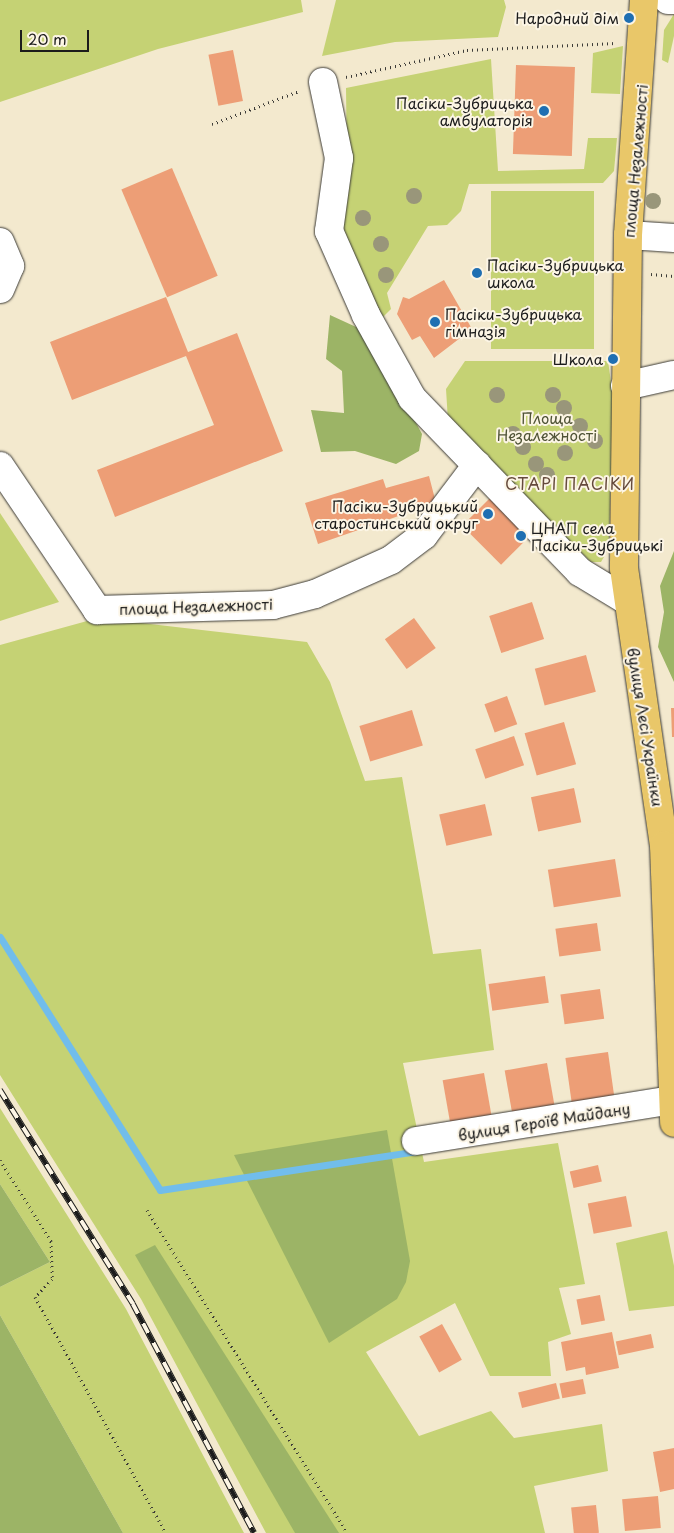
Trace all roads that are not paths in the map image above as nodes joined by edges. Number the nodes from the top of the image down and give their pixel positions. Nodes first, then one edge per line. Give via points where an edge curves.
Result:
1 (644, 0) edge
2 (668, 0) edge
3 (674, 0) edge
4 (324, 82) road end
5 (628, 235) junction
6 (674, 238) edge
7 (0, 242) edge
8 (0, 289) edge
9 (674, 376) edge
10 (625, 386) junction
11 (477, 465) junction
12 (0, 466) edge
13 (626, 600) junction
14 (673, 1112) edge
15 (416, 1141) dead end

1 - 5 main road, площа Незалежності via 644,43
2 - 3 street
4 - 11 street via 339,158 328,231 366,315 412,398
5 - 6 street
5 - 10 main road, площа Незалежності
7 - 8 street via 10,266
9 - 10 street
10 - 13 main road, площа Незалежності
11 - 12 street, площа Незалежності via 424,535 391,560 315,594 273,605 97,610
11 - 13 street via 580,572
13 - 14 main road, вулиця Лесі Українки via 664,845
14 - 15 street, вулиця Героїв Майдану

